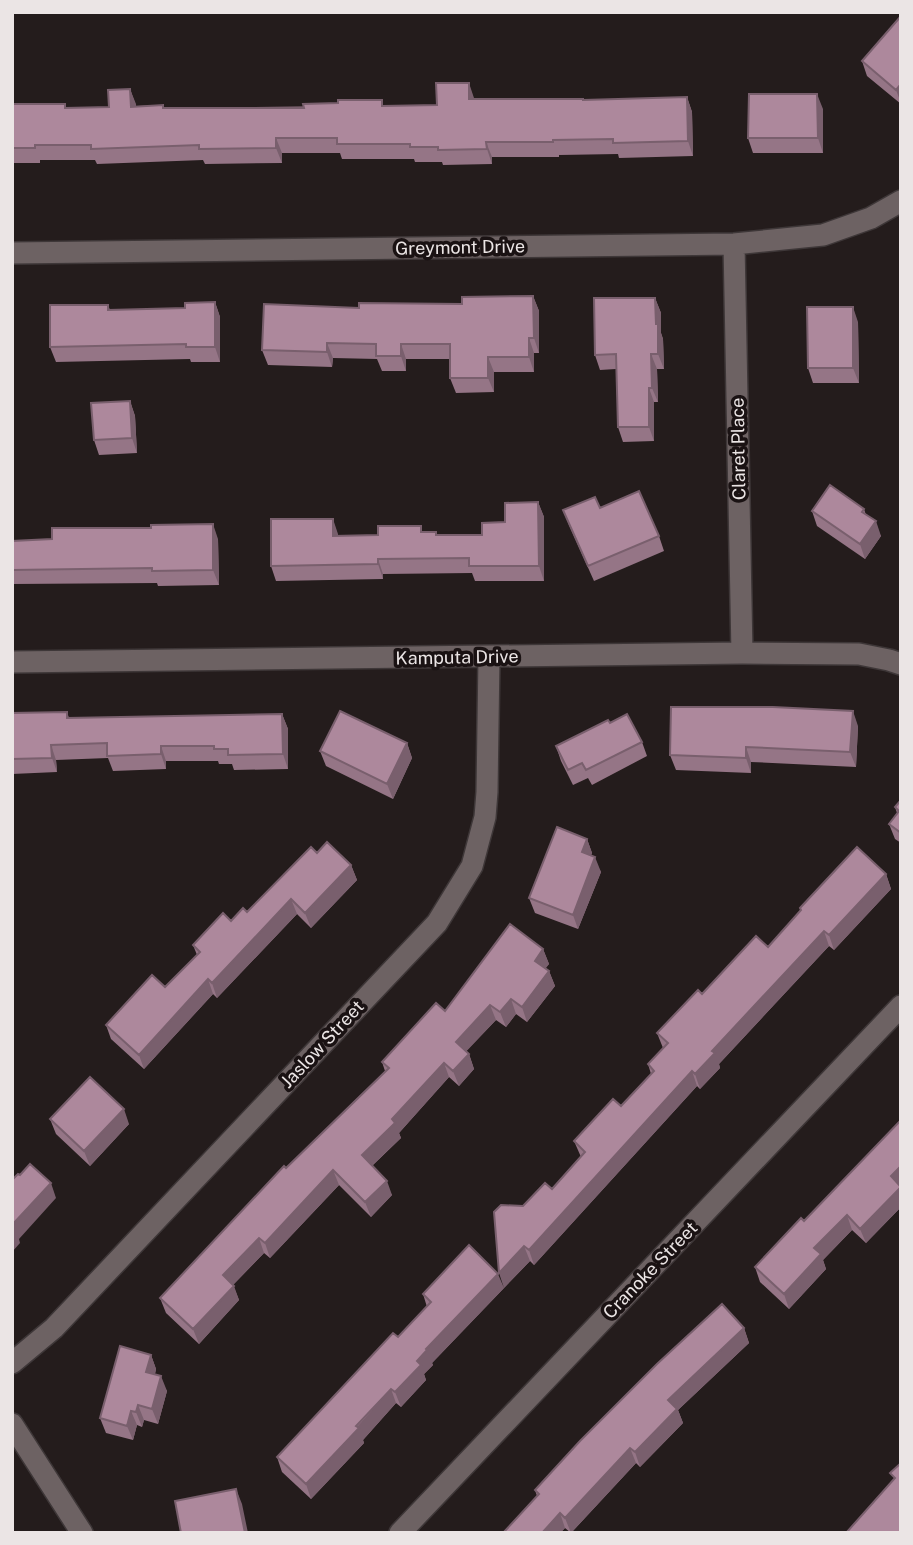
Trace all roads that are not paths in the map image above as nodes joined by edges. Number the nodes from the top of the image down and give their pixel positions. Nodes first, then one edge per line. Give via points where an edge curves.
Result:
1 (901, 201) edge
2 (734, 244) junction
3 (12, 253) edge
4 (742, 653) junction
5 (489, 657) junction
6 (12, 662) edge
7 (901, 664) edge
8 (901, 1006) edge
9 (12, 1363) edge
10 (12, 1424) edge
11 (82, 1533) edge
12 (400, 1533) edge

1 - 2 street, Greymont Drive via 871,218 823,235
2 - 3 street, Greymont Drive
2 - 4 street, Claret Place
4 - 5 street, Kamputa Drive
4 - 7 street, Kamputa Drive via 859,654
5 - 6 street, Kamputa Drive
5 - 9 street, Jaslow Street via 485,817 472,866 438,923 54,1328
8 - 12 street, Cranoke Street
10 - 11 street

